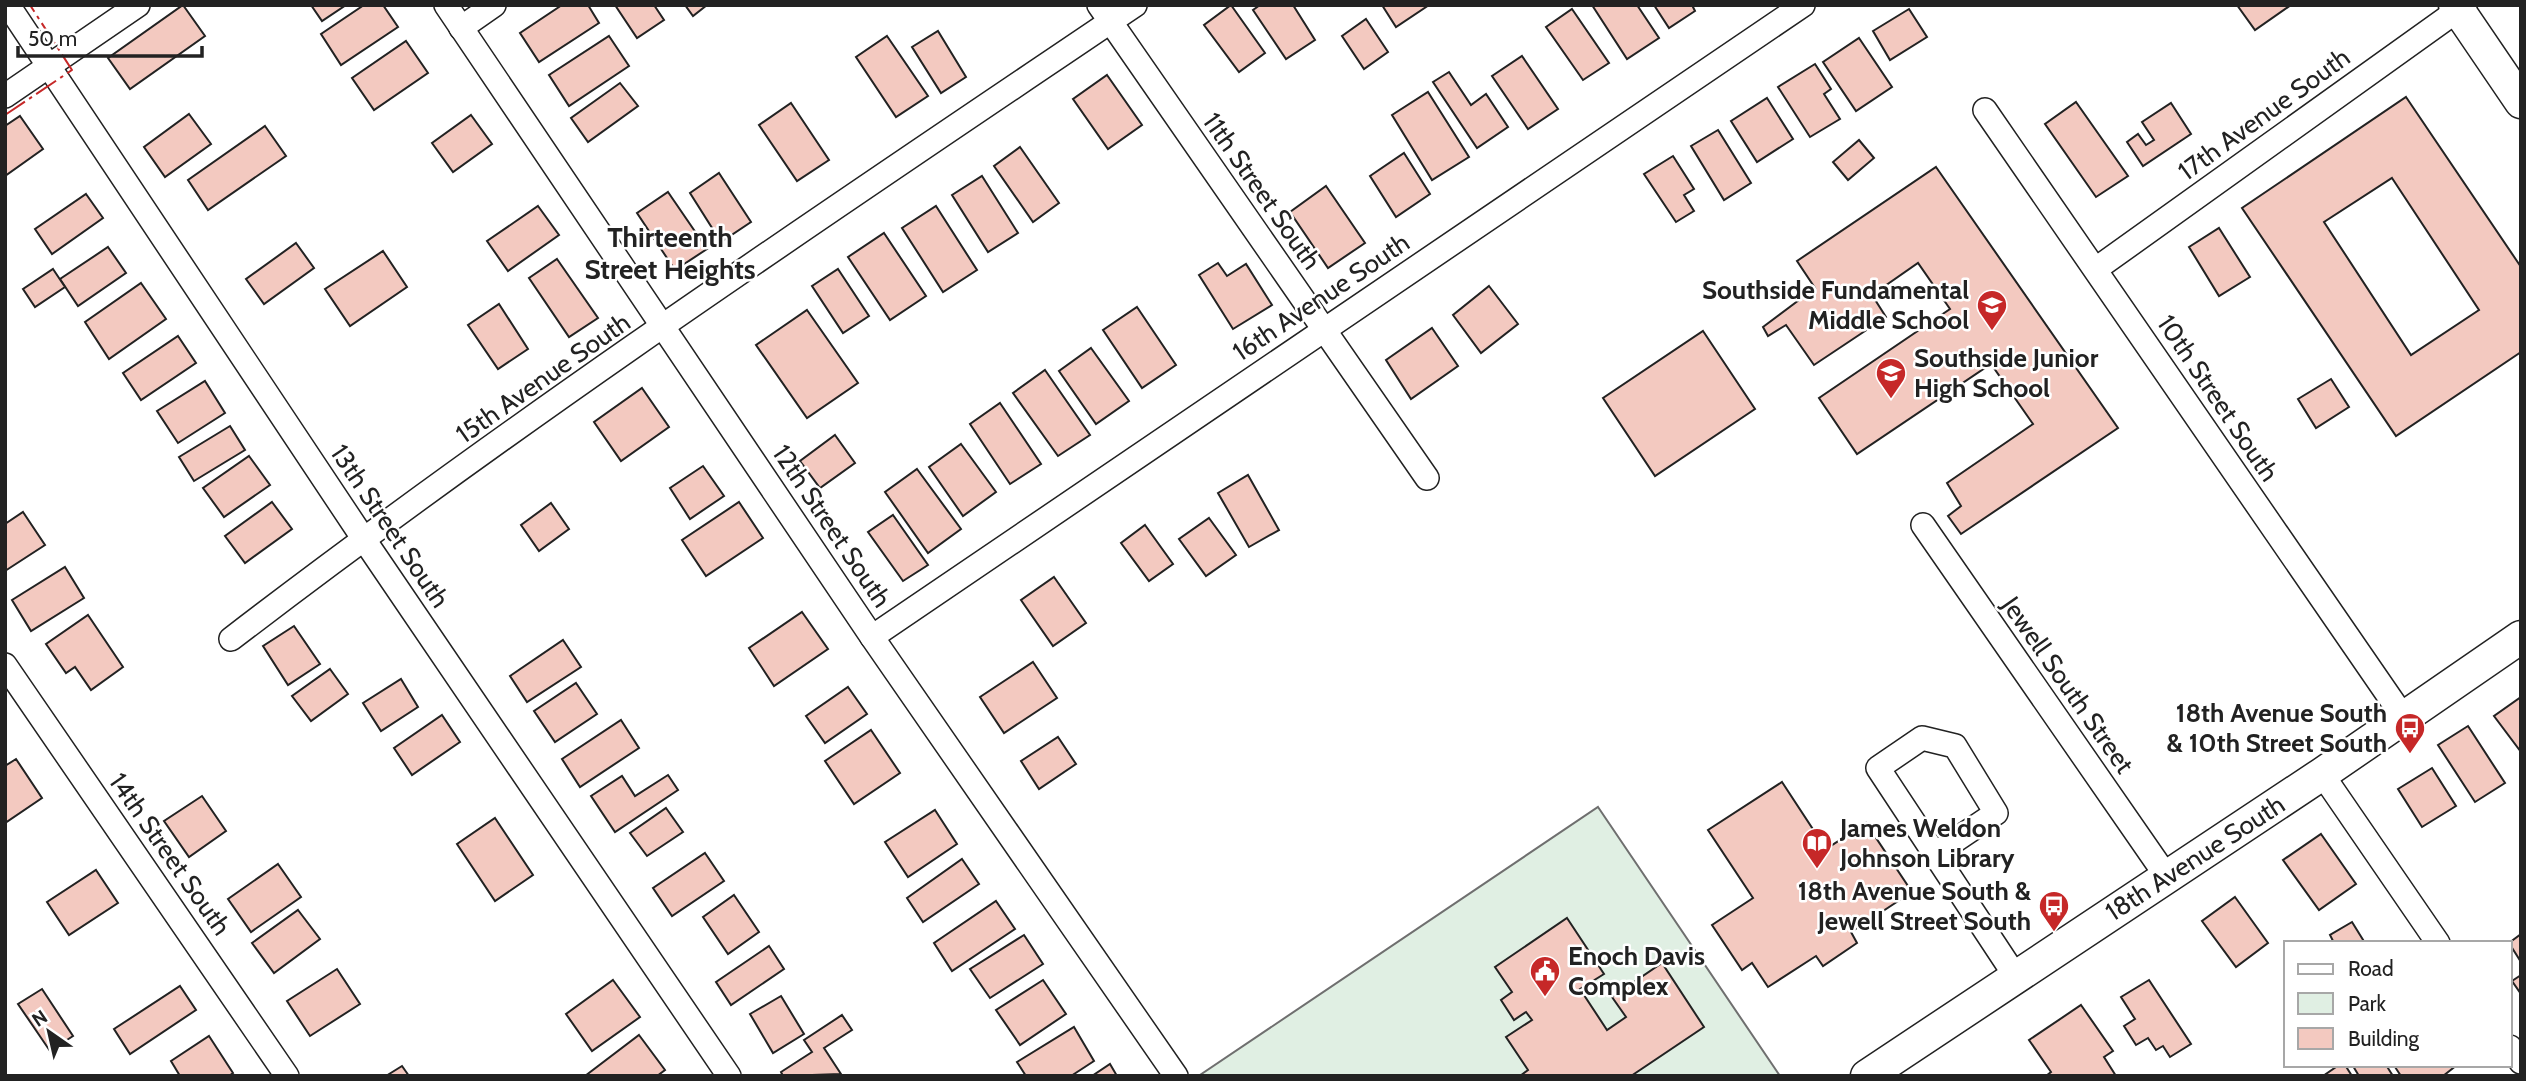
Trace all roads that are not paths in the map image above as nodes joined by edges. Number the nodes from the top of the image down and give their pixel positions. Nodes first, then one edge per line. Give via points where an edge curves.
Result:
1 (8, 5) edge
2 (138, 5) edge
3 (446, 5) edge
4 (494, 5) edge
5 (1135, 5) edge
6 (1803, 5) edge
7 (2459, 7) edge
8 (1104, 14) edge
9 (461, 28) junction
10 (48, 68) junction
11 (5, 96) edge
12 (2521, 102) edge
13 (1985, 110) dead end
14 (2096, 269) junction
15 (665, 327) junction
16 (1324, 329) junction
17 (1427, 478) dead end
18 (1923, 525) dead end
19 (363, 538) junction
20 (872, 637) junction
21 (2521, 637) edge
22 (231, 639) dead end
23 (5, 665) edge
24 (2404, 718) junction
25 (2322, 774) junction
26 (1935, 854) junction
27 (2167, 877) junction
28 (2437, 941) edge
29 (2016, 977) junction
30 (287, 1076) edge
31 (729, 1076) edge
32 (1176, 1076) edge
33 (1867, 1076) edge

1 - 10 street, 13th Street South
2 - 10 street
3 - 9 street, 12th Street South
4 - 9 street
5 - 8 street, 15th Avenue South
6 - 16 street, 16th Avenue South
7 - 12 street
7 - 14 street, 17th Avenue South
8 - 15 street, 15th Avenue South
8 - 16 street, 11th Street South
9 - 15 street, 12th Street South
10 - 11 street
10 - 19 street, 13th Street South
13 - 14 street, 10th Street South
14 - 24 street, 10th Street South
15 - 19 street, 15th Avenue South
15 - 20 street, 12th Street South
16 - 17 street, 11th Street South
16 - 20 street, 16th Avenue South
18 - 27 street, Jewell South Street
19 - 22 street, 15th Avenue South
19 - 31 street, 13th Street South
20 - 32 street, 12th Street South
21 - 24 street, 18th Avenue South
23 - 30 street, 14th Street South
24 - 25 street, 18th Avenue South
25 - 27 street, 18th Avenue South
25 - 28 street
26 - 26 street via 1878,768 1922,738 1955,746 1996,813
26 - 29 street
27 - 29 street, 18th Avenue South
29 - 33 street, 18th Avenue South

